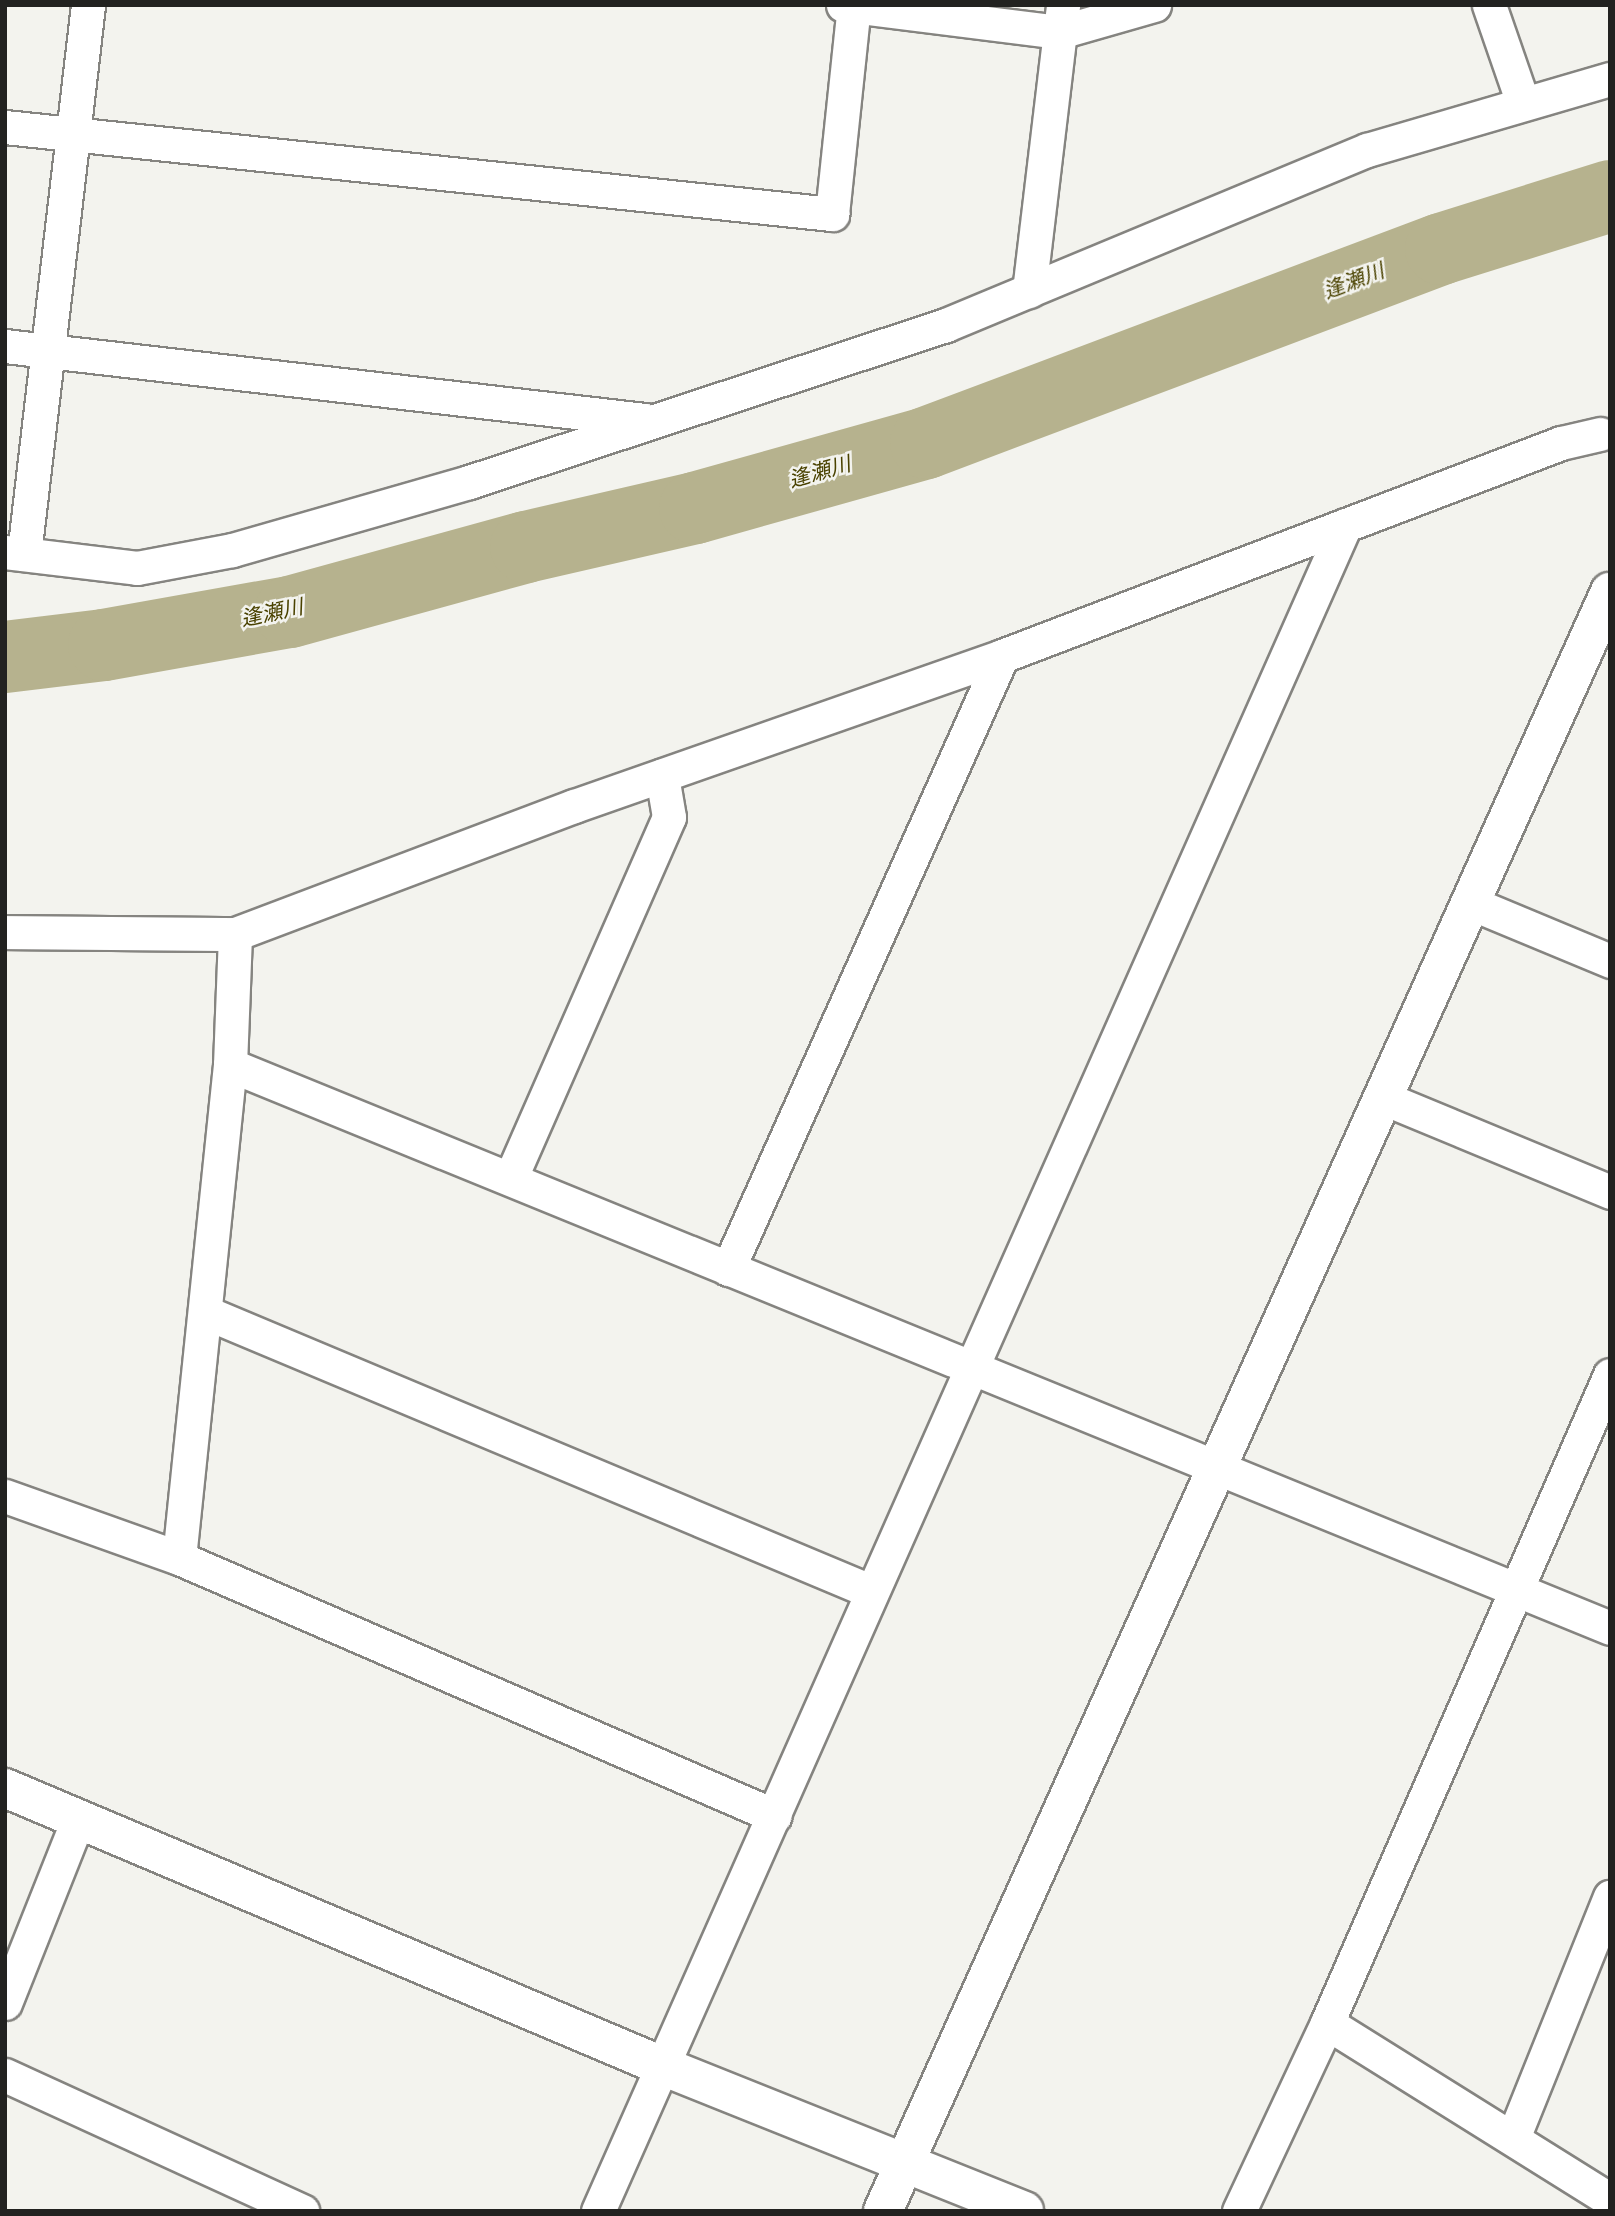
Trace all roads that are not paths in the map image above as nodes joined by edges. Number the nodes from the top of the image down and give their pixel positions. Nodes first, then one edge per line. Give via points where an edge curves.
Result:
1 (88, 5) edge
2 (1154, 5) edge
3 (1489, 5) edge
4 (849, 6) edge
5 (1062, 19) edge
6 (1610, 79) edge
7 (1523, 103) junction
8 (5, 127) edge
9 (74, 135) junction
10 (1029, 291) junction
11 (5, 346) edge
12 (50, 351) junction
13 (658, 421) junction
14 (1600, 434) dead end
15 (1345, 525) junction
16 (15, 553) edge
17 (1610, 592) edge
18 (1002, 656) junction
19 (662, 776) junction
20 (1471, 903) junction
21 (5, 932) edge
22 (235, 934) junction
23 (1610, 961) edge
24 (230, 1065) junction
25 (1385, 1099) junction
26 (511, 1177) junction
27 (1610, 1192) edge
28 (728, 1269) junction
29 (207, 1313) junction
30 (974, 1367) junction
31 (1610, 1375) edge
32 (1219, 1466) junction
33 (5, 1496) edge
34 (178, 1558) junction
35 (870, 1591) junction
36 (1514, 1591) junction
37 (1610, 1628) edge
38 (5, 1788) edge
39 (775, 1816) junction
40 (78, 1822) junction
41 (1610, 1896) edge
42 (5, 2003) edge
43 (1326, 2024) junction
44 (662, 2066) junction
45 (5, 2075) edge
46 (1513, 2138) junction
47 (904, 2161) junction
48 (1610, 2200) edge
49 (302, 2211) edge
50 (598, 2211) edge
51 (883, 2211) edge
52 (1024, 2211) edge
53 (1239, 2211) edge

1 - 9 street
2 - 5 street
3 - 7 street
4 - 5 street
4 - 9 street via 832,215
5 - 10 street
6 - 7 street
7 - 10 street via 1367,150
8 - 9 street
9 - 12 street
10 - 13 street via 946,325
11 - 12 street
12 - 13 street
12 - 16 street
13 - 16 street via 469,482 232,550 137,568
14 - 15 street via 1561,443
15 - 18 street
15 - 30 street
17 - 20 street
18 - 19 street
18 - 28 street
19 - 22 street
19 - 26 street via 669,817
20 - 23 street
20 - 25 street
21 - 22 street
22 - 24 street
24 - 26 street
24 - 29 street
25 - 27 street
25 - 32 street
26 - 28 street
28 - 30 street
29 - 34 street
29 - 35 street
30 - 32 street
30 - 35 street
31 - 36 street
32 - 36 street
32 - 47 street
33 - 34 street
34 - 39 street
35 - 39 street
36 - 37 street
36 - 43 street
38 - 40 street
39 - 44 street
40 - 42 street
40 - 44 street
41 - 46 street
43 - 46 street
43 - 53 street
44 - 47 street
44 - 50 street
45 - 49 street
46 - 48 street
47 - 51 street
47 - 52 street

